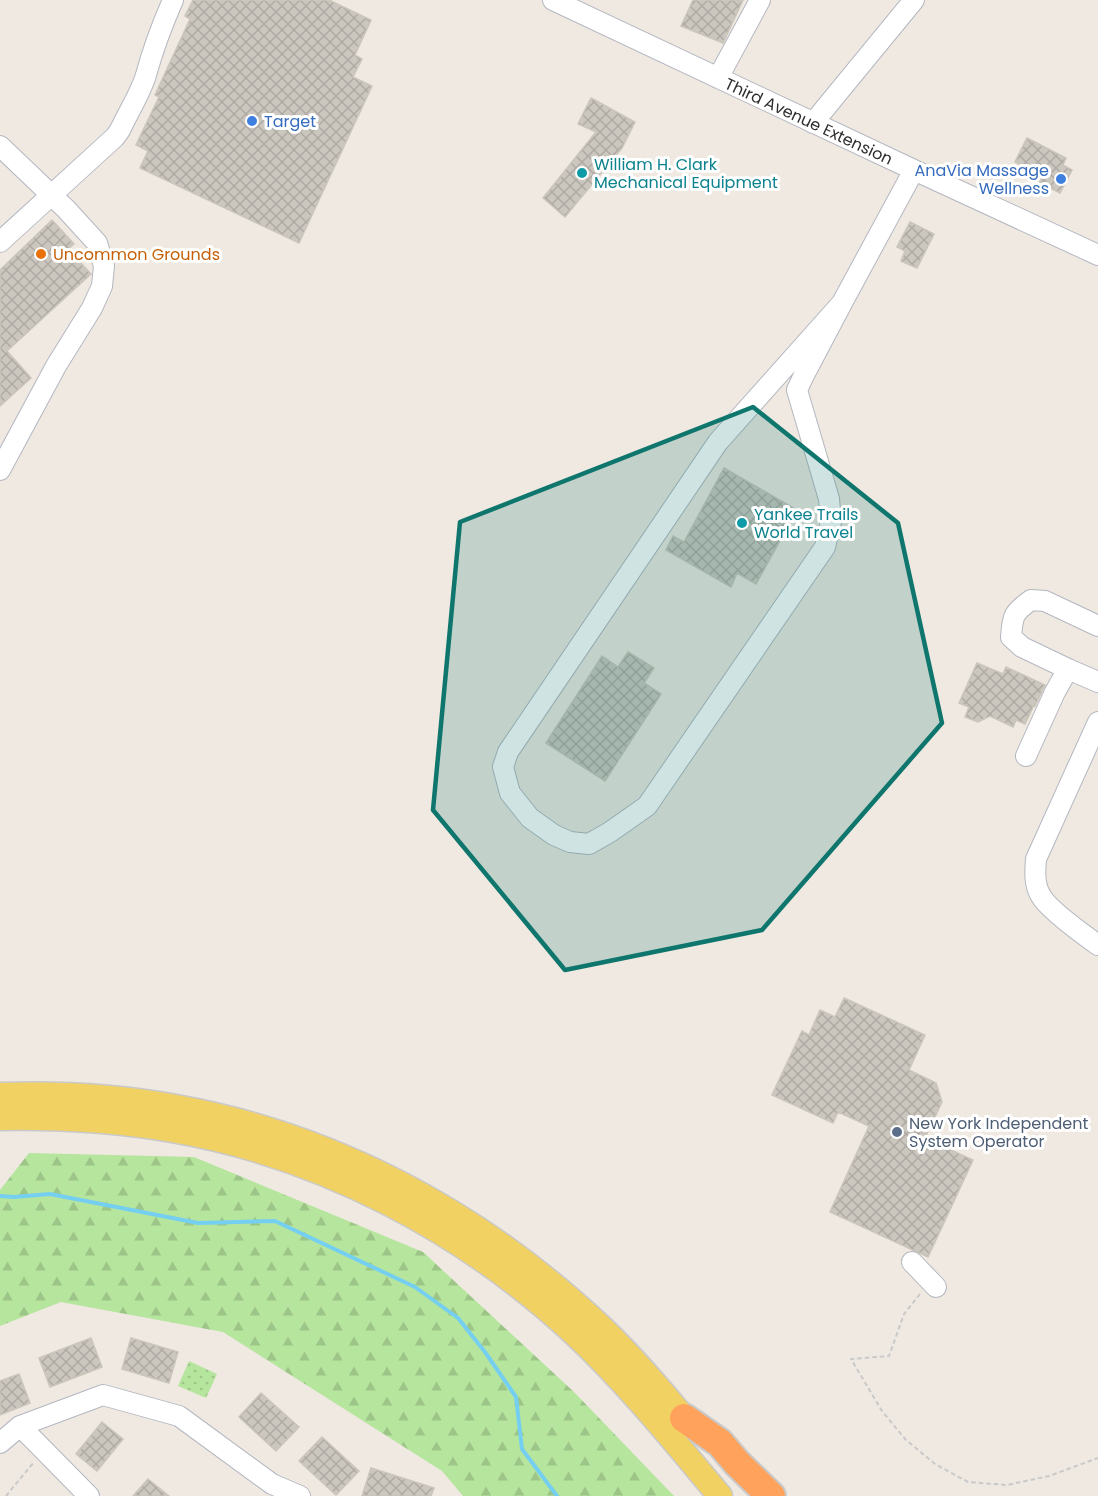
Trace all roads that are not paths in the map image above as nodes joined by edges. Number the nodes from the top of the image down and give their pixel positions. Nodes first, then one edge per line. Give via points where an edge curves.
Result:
1 (173, 0) edge
2 (553, 0) edge
3 (760, 0) edge
4 (914, 0) edge
5 (718, 78) junction
6 (813, 123) junction
7 (0, 146) edge
8 (914, 170) junction
9 (51, 195) junction
10 (0, 242) edge
11 (1097, 251) edge
12 (842, 303) junction
13 (0, 470) edge
14 (1098, 626) edge
15 (1068, 669) junction
16 (1098, 682) edge
17 (1098, 722) edge
18 (1026, 756) dead end
19 (1098, 945) edge
20 (0, 1095) edge
21 (0, 1118) edge
22 (912, 1262) dead end
23 (933, 1285) road end
24 (684, 1418) junction
25 (20, 1426) junction
26 (0, 1443) edge
27 (89, 1496) edge
28 (300, 1496) edge
29 (720, 1496) edge
30 (750, 1496) edge
31 (771, 1496) edge

1 - 9 street via 146,76 120,130
2 - 5 street, Third Avenue Extension
3 - 5 street
4 - 6 street
5 - 6 street, Third Avenue Extension
6 - 8 street, Third Avenue Extension
7 - 9 street
8 - 11 street, Third Avenue Extension
8 - 12 street
9 - 10 street
9 - 13 street via 97,243 104,266 102,286
12 - 12 street via 718,442 508,753 503,767 510,793 530,818 554,835 570,842 589,843 646,806 825,547 831,522 829,499 797,390
14 - 15 street via 1045,602 1031,600 1016,610 1011,637 1022,647
15 - 16 street
15 - 18 street
17 - 19 street via 1036,859 1035,871 1040,896
20 - 24 main road via 80,1095 187,1109 264,1128 352,1159 476,1227 554,1284 623,1350
21 - 29 main road via 126,1123 215,1139 302,1165 384,1201 463,1246 565,1326 636,1397
22 - 23 street
24 - 30 highway
24 - 31 highway via 720,1443
25 - 26 street
25 - 27 street
25 - 28 street via 103,1395 179,1416 272,1484

